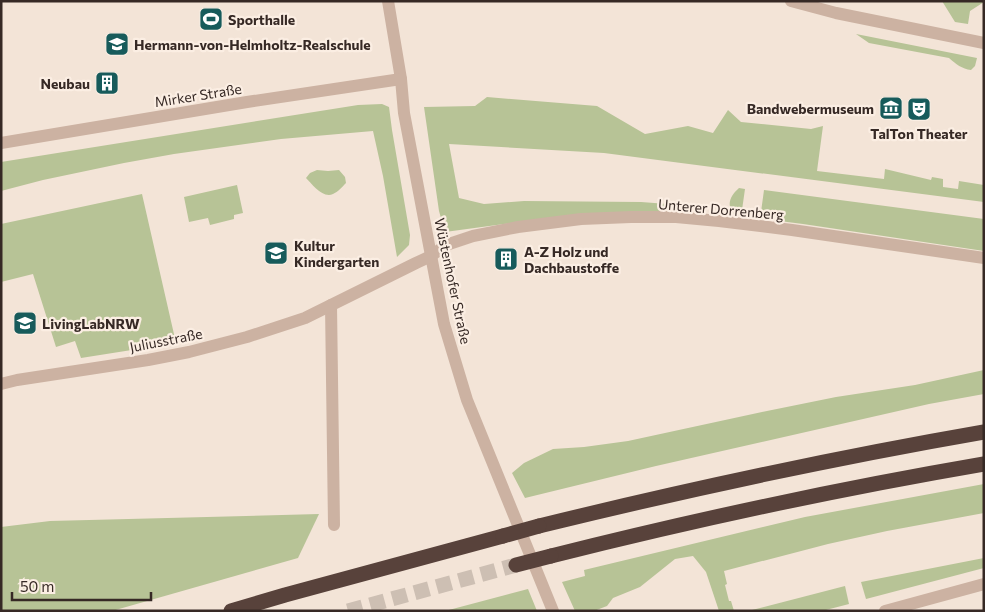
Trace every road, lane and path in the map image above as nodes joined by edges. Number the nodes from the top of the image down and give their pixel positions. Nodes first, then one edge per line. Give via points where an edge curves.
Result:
1 (388, 1) edge
2 (791, 1) edge
3 (984, 43) edge
4 (401, 78) junction
5 (1, 143) edge
6 (431, 256) junction
7 (984, 258) edge
8 (330, 305) junction
9 (1, 384) edge
10 (984, 432) edge
11 (984, 464) edge
12 (334, 525) dead end
13 (516, 565) tunnel mouth
14 (984, 584) edge
15 (231, 611) edge
16 (553, 611) edge
17 (885, 611) edge

1 - 4 street, Wüstenhofer Straße
2 - 3 street via 836,14
4 - 5 street, Mirker Straße
4 - 6 street, Wüstenhofer Straße via 404,113
6 - 7 street, Unterer Dorrenberg via 446,245 473,236 518,227 581,220 676,217
6 - 8 street, Juliusstraße
6 - 16 street, Wüstenhofer Straße via 444,324 467,400
8 - 9 street, Juliusstraße via 305,318 189,352
8 - 12 street
10 - 15 highway, bridge via 643,501 539,526
11 - 13 highway, bridge via 766,506
14 - 17 street

